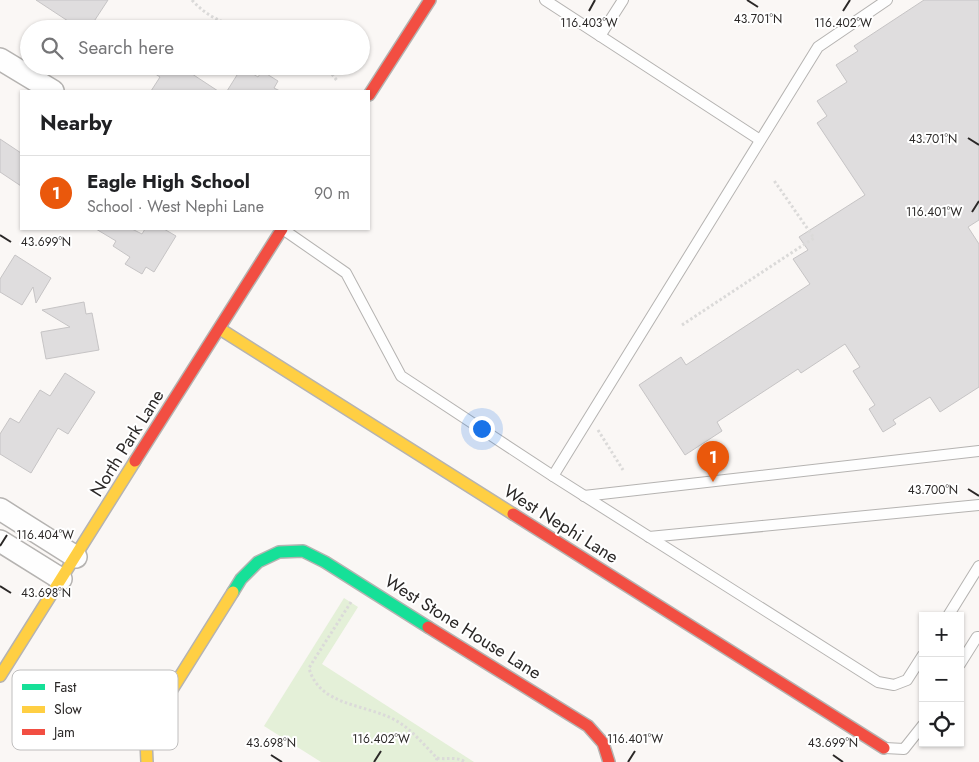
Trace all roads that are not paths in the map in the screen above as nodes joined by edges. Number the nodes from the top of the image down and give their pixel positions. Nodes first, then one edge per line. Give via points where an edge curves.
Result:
1 (430, 0) edge
2 (545, 0) edge
3 (623, 0) edge
4 (887, 0) edge
5 (600, 36) junction
6 (0, 59) edge
7 (20, 71) edge
8 (26, 75) edge
9 (51, 90) edge
10 (370, 93) edge
11 (760, 140) junction
12 (280, 230) edge
13 (282, 230) edge
14 (220, 329) junction
15 (979, 451) edge
16 (553, 476) junction
17 (584, 496) junction
18 (979, 504) edge
19 (0, 509) edge
20 (649, 537) junction
21 (0, 541) edge
22 (76, 557) junction
23 (979, 566) edge
24 (61, 579) junction
25 (950, 612) edge
26 (979, 637) edge
27 (922, 657) edge
28 (964, 657) edge
29 (0, 676) edge
30 (178, 680) edge
31 (919, 730) edge
32 (884, 748) joint
33 (609, 761) edge

1 - 10 street
2 - 5 lane
3 - 5 lane
4 - 11 lane via 818,47
5 - 11 lane
6 - 7 street
8 - 9 street
11 - 16 lane
12 - 14 street, North Park Lane
13 - 16 lane via 346,273 401,376
14 - 22 street, North Park Lane
14 - 32 street, West Nephi Lane
15 - 17 lane
16 - 17 lane
17 - 20 lane
18 - 20 lane
19 - 22 street
20 - 27 lane via 878,682 894,685 907,680
21 - 24 street
22 - 24 street, North Park Lane
23 - 25 lane
24 - 29 street, North Park Lane
26 - 28 lane
30 - 33 street, West Stone House Lane via 241,579 258,562 279,552 303,552 325,562 588,726 603,743
31 - 32 lane via 904,749

